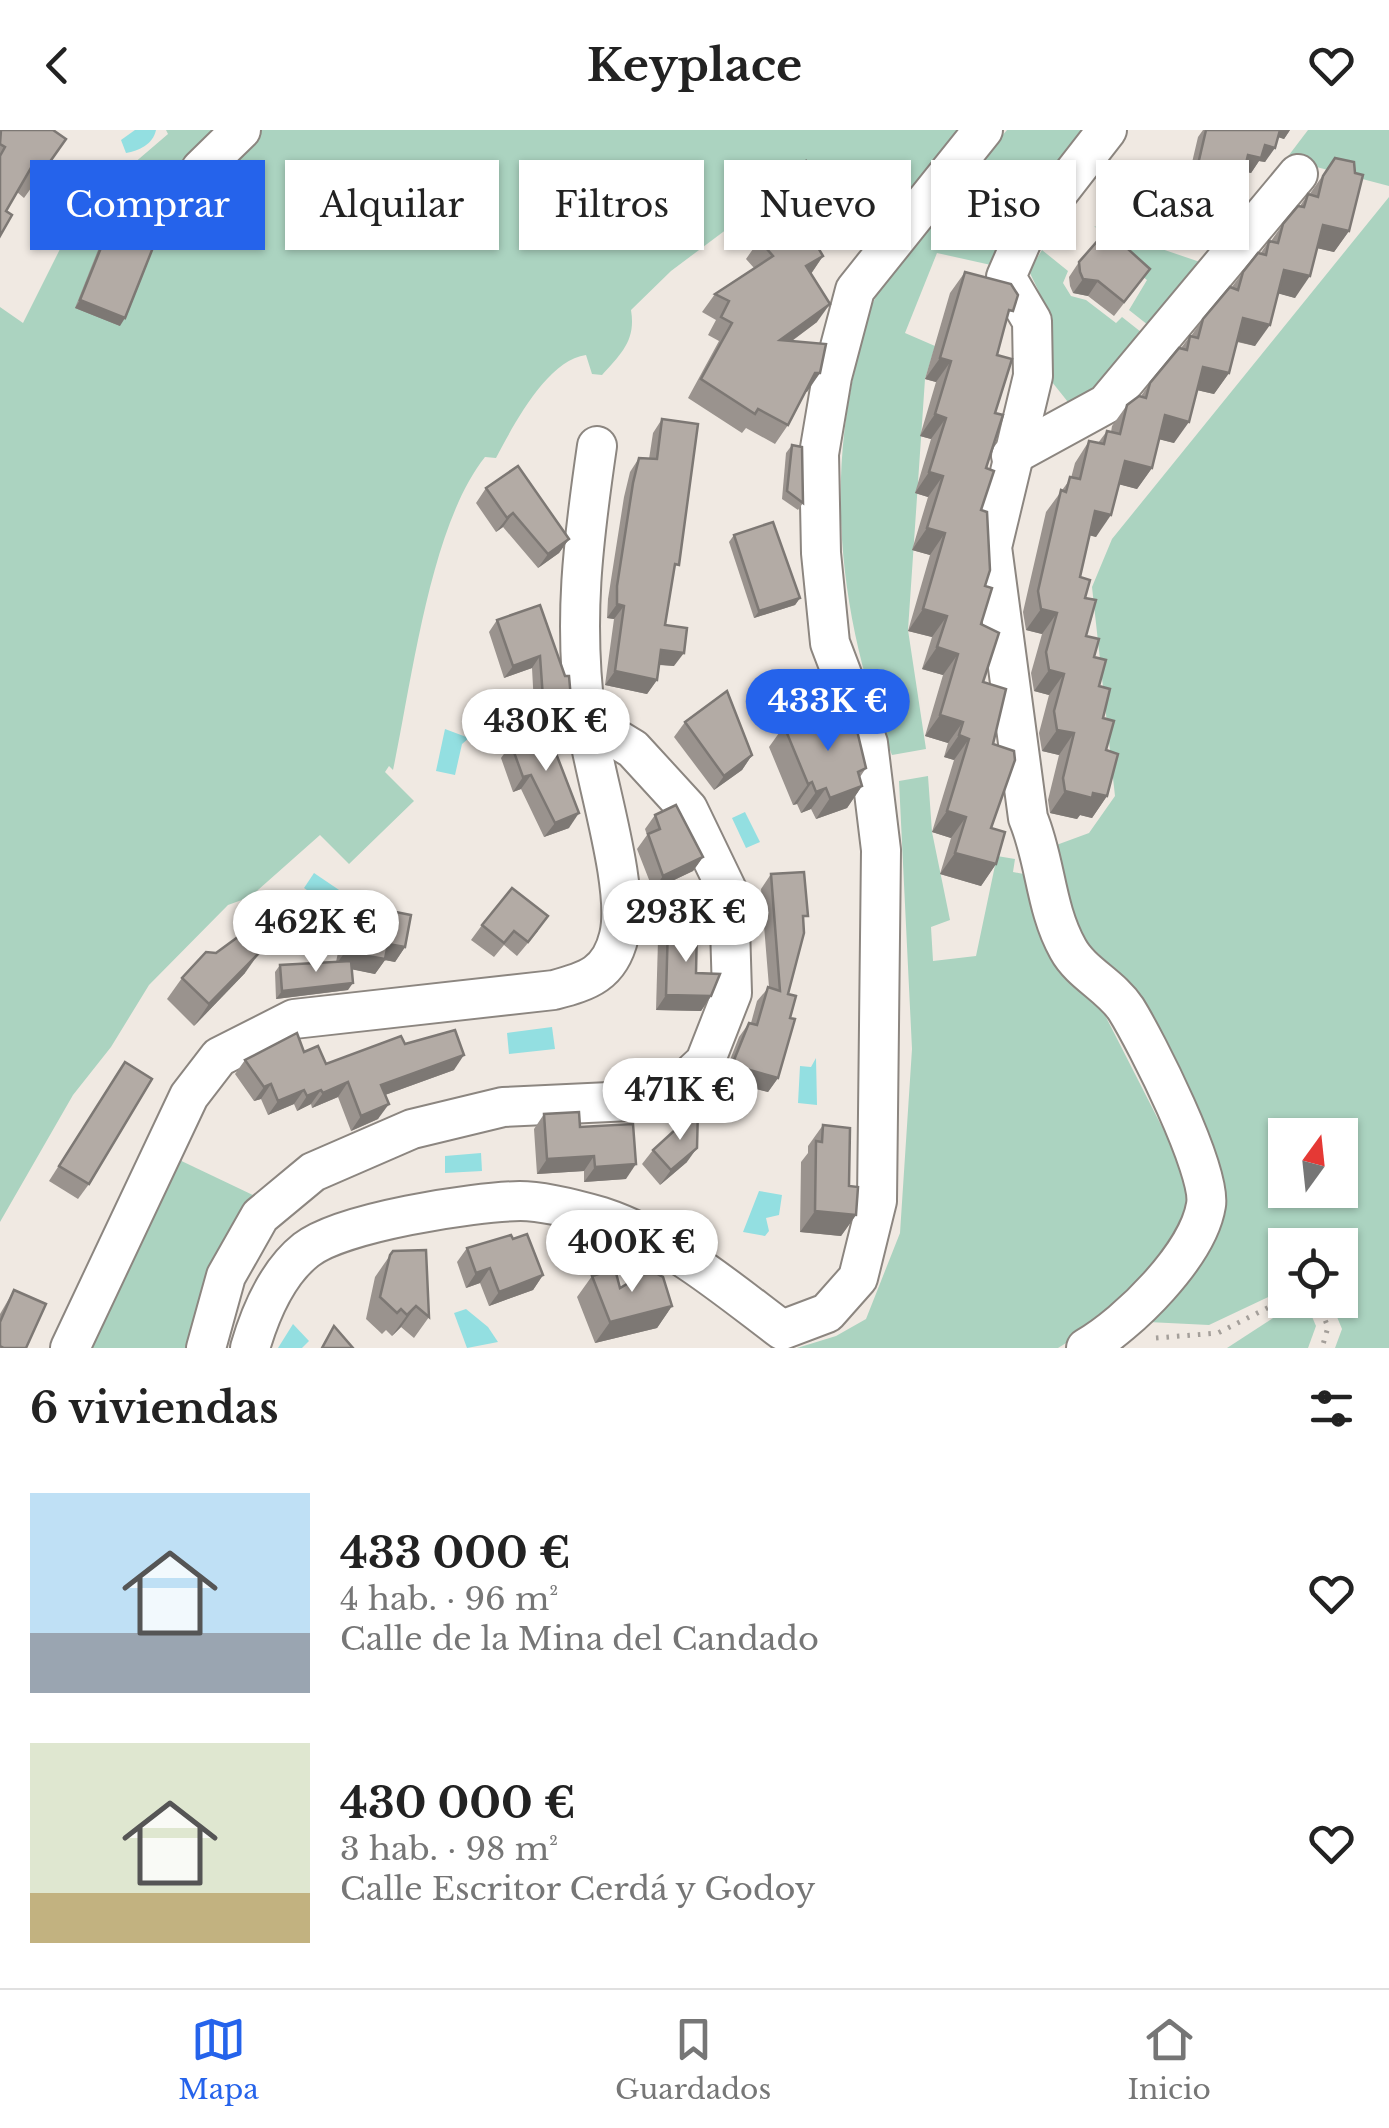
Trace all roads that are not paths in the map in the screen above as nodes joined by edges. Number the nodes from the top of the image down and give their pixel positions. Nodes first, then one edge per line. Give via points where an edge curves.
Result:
1 (241, 130) edge
2 (982, 130) edge
3 (1107, 130) edge
4 (209, 160) edge
5 (1298, 174) dead end
6 (598, 446) dead end
7 (1010, 456) junction
8 (586, 722) junction
9 (782, 1339) edge
10 (70, 1348) edge
11 (206, 1348) edge
12 (250, 1348) edge
13 (1086, 1348) edge

1 - 4 street
2 - 9 street via 855,290 819,454 830,642 868,743 881,850 877,1201 858,1278 827,1312
3 - 7 street via 1023,238 1006,277 1032,321 1032,376
5 - 7 street via 1106,404
6 - 8 street via 577,624
7 - 13 street via 992,546 1028,818 1044,856 1053,918 1070,953 1124,1006 1191,1138 1207,1204 1185,1250 1148,1301
8 - 10 street via 615,867 620,933 594,980 294,1019 220,1056 188,1096
8 - 11 street via 633,749 688,809 728,894 732,993 705,1062 675,1090 631,1101 503,1107 412,1129 313,1172 260,1216 226,1276
9 - 12 street via 695,1264 603,1218 522,1201 417,1214 307,1249 278,1281

